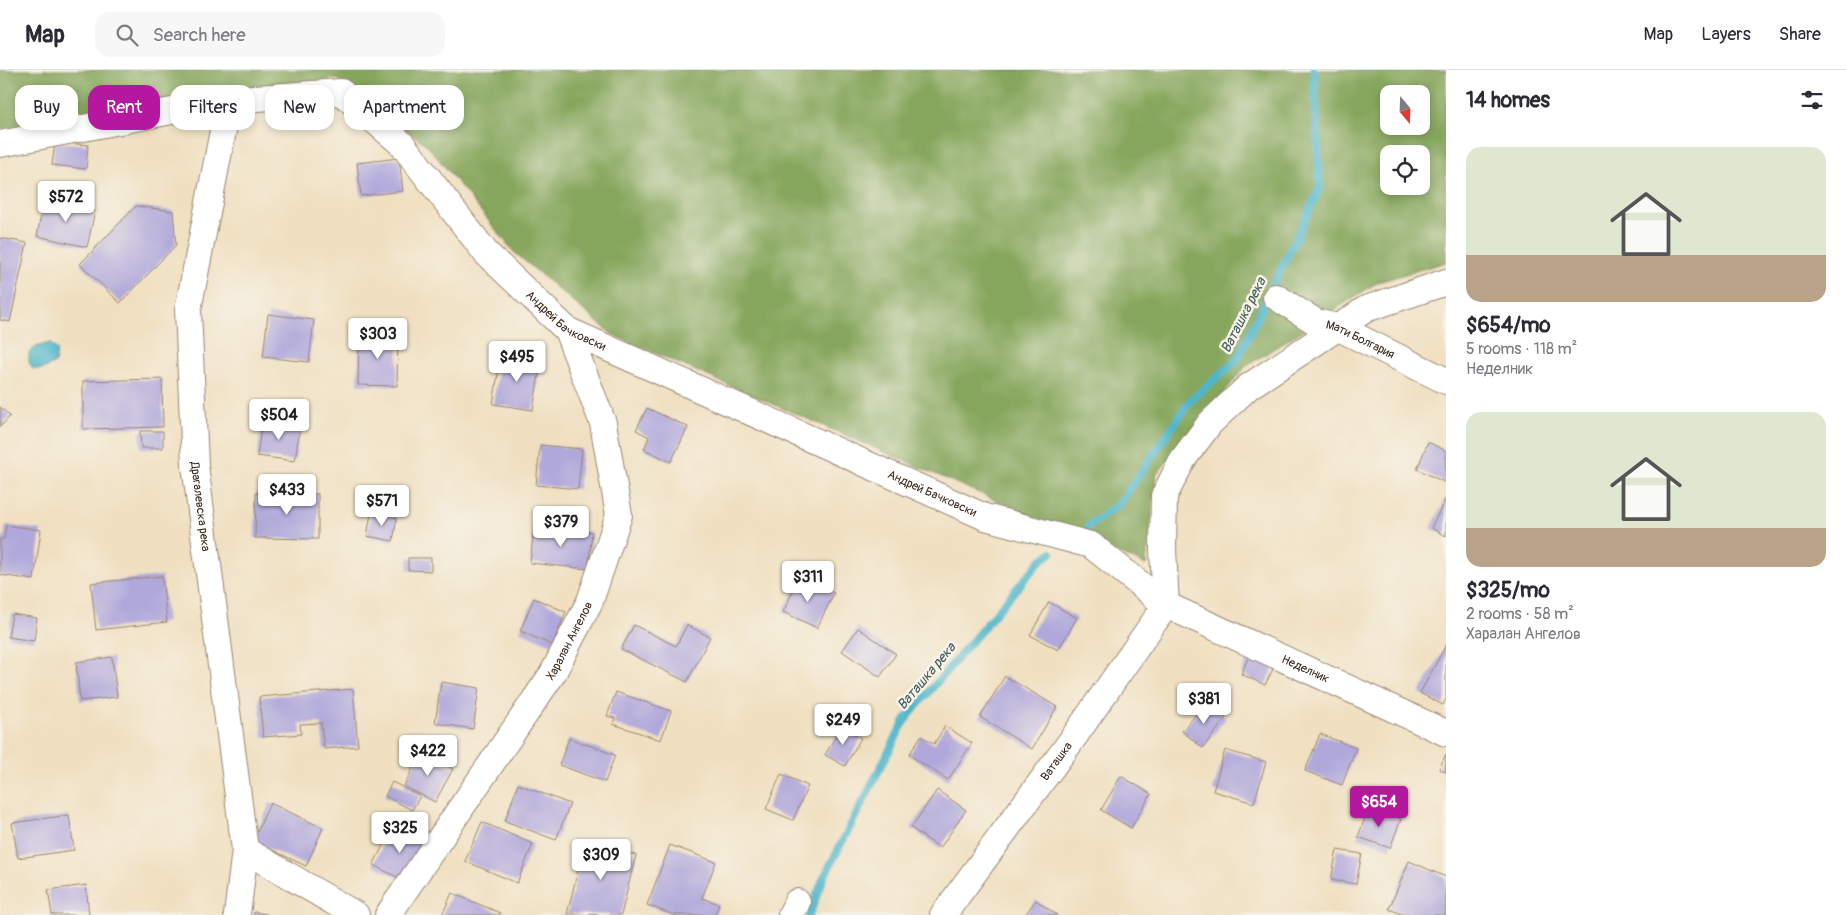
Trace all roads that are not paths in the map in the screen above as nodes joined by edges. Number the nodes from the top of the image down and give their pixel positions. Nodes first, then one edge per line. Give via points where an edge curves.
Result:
1 (255, 98) edge
2 (170, 111) edge
3 (223, 130) edge
4 (0, 144) edge
5 (1446, 282) edge
6 (1276, 297) dead end
7 (1337, 328) junction
8 (567, 330) junction
9 (1446, 381) edge
10 (1166, 605) junction
11 (1446, 733) edge
12 (245, 850) junction
13 (237, 915) edge
14 (356, 915) edge
15 (388, 915) edge
16 (944, 915) edge

1 - 8 street, Андрей Бачковски via 341,92 402,144 486,253
2 - 4 street, Андрей Бачковски
3 - 12 street, Драгалевска река via 188,310 195,465
5 - 7 street via 1366,309
6 - 7 street, Мати Болгария via 1316,322
7 - 9 street, Мати Болгария
7 - 10 street via 1248,387 1210,423 1183,459 1164,496
8 - 10 street, Андрей Бачковски via 985,517 1091,545
8 - 15 street, Харалан Ангелов via 603,424 619,514 590,601 553,673
10 - 11 street, Неделник
10 - 16 street, Ваташка
12 - 13 street, Драгалевска река
12 - 14 street

